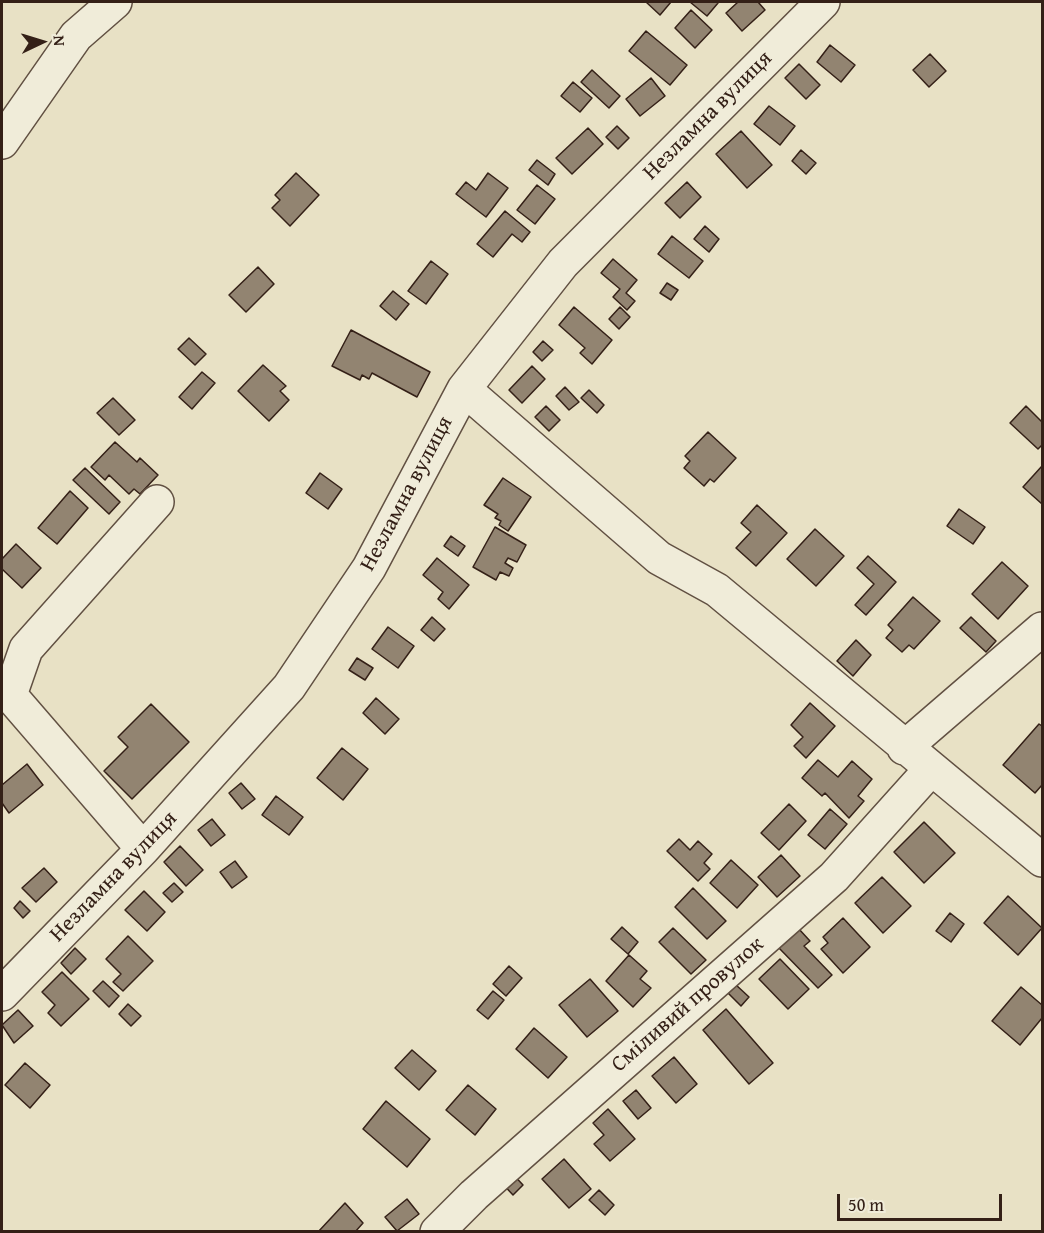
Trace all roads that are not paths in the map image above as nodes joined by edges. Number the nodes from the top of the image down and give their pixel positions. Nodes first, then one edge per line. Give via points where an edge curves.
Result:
1 (115, 2) edge
2 (822, 2) edge
3 (2, 142) edge
4 (464, 389) junction
5 (157, 502) dead end
6 (1042, 629) edge
7 (6, 694) edge
8 (904, 748) junction
9 (931, 769) junction
10 (143, 849) junction
11 (1042, 860) edge
12 (2, 994) edge
13 (437, 1232) edge

1 - 3 street via 76,36
2 - 4 street, Незламна вулиця via 563,263
4 - 8 street via 659,558 717,590
4 - 10 street, Незламна вулиця via 369,568 290,687
5 - 7 street via 26,649
6 - 8 street
7 - 10 street
8 - 9 street
9 - 11 street
9 - 13 street, Сміливий провулок via 834,877
10 - 12 street, Незламна вулиця

